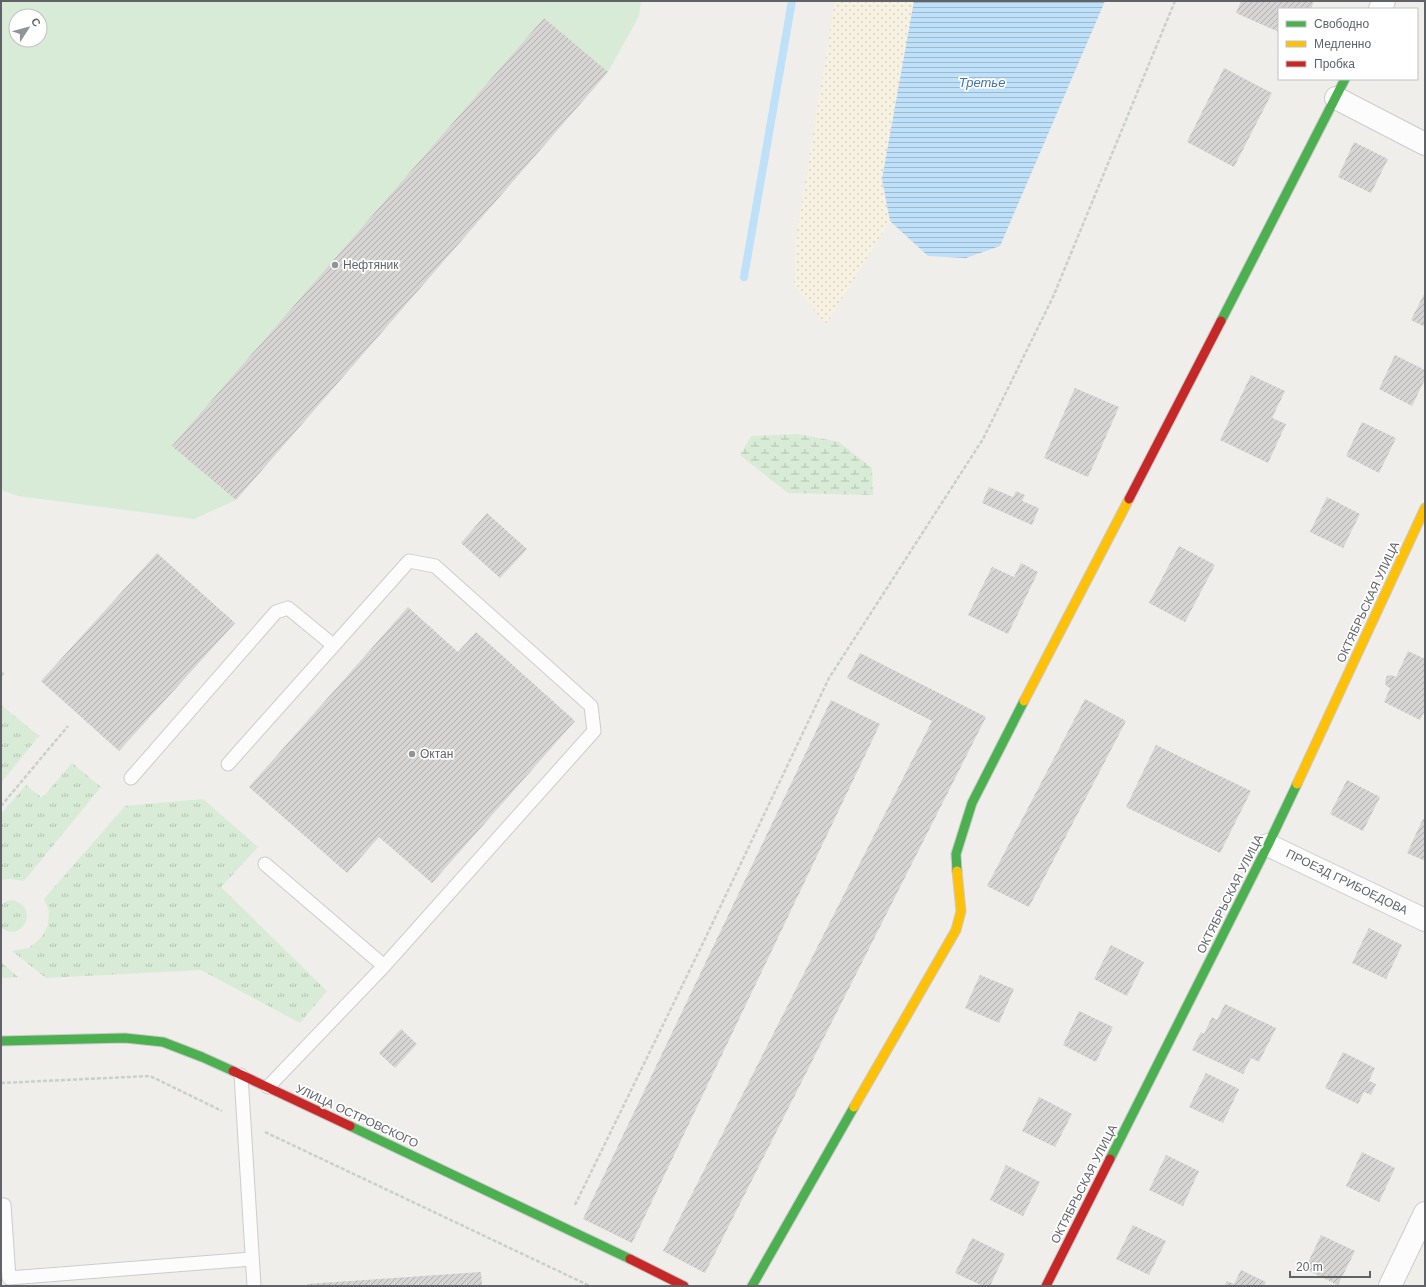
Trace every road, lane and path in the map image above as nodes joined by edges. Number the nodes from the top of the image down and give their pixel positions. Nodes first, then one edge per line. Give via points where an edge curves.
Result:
1 (1174, 1) edge
2 (1340, 88) edge
3 (1425, 144) edge
4 (1425, 508) edge
5 (333, 645) junction
6 (4, 672) dead end
7 (1, 676) edge
8 (68, 726) dead end
9 (228, 764) dead end
10 (131, 778) dead end
11 (1, 806) edge
12 (1268, 845) junction
13 (264, 864) dead end
14 (1425, 920) edge
15 (384, 966) junction
16 (1, 1041) edge
17 (240, 1075) junction
18 (1, 1084) edge
19 (268, 1087) junction
20 (243, 1122) junction
21 (1, 1205) edge
22 (1425, 1213) edge
23 (564, 1227) junction
24 (252, 1259) junction
25 (9, 1282) edge
26 (254, 1286) edge
27 (590, 1286) edge
28 (684, 1286) edge
29 (752, 1286) edge
30 (1046, 1286) edge
31 (1390, 1286) edge

1 - 23 path via 1053,298 983,439 829,678
2 - 3 street
2 - 29 street via 972,803 956,854 961,911 956,930
4 - 12 street, ОКТЯБРЬСКАЯ УЛИЦА
5 - 9 lane
5 - 10 lane via 288,608 276,612
5 - 15 lane via 409,561 435,566 591,706 594,731
6 - 7 path
8 - 11 path
12 - 14 street, ПРОЕЗД ГРИБОЕДОВА
12 - 30 street, ОКТЯБРЬСКАЯ УЛИЦА
13 - 15 lane
15 - 19 lane
16 - 17 street, УЛИЦА ОСТРОВСКОГО via 125,1038 163,1042
17 - 19 street, УЛИЦА ОСТРОВСКОГО
17 - 20 lane
18 - 20 path via 150,1076
19 - 23 street, УЛИЦА ОСТРОВСКОГО
20 - 24 lane
20 - 27 path
21 - 25 lane via 4,1205
22 - 31 street
23 - 28 street, УЛИЦА ОСТРОВСКОГО
24 - 25 lane
24 - 26 lane

